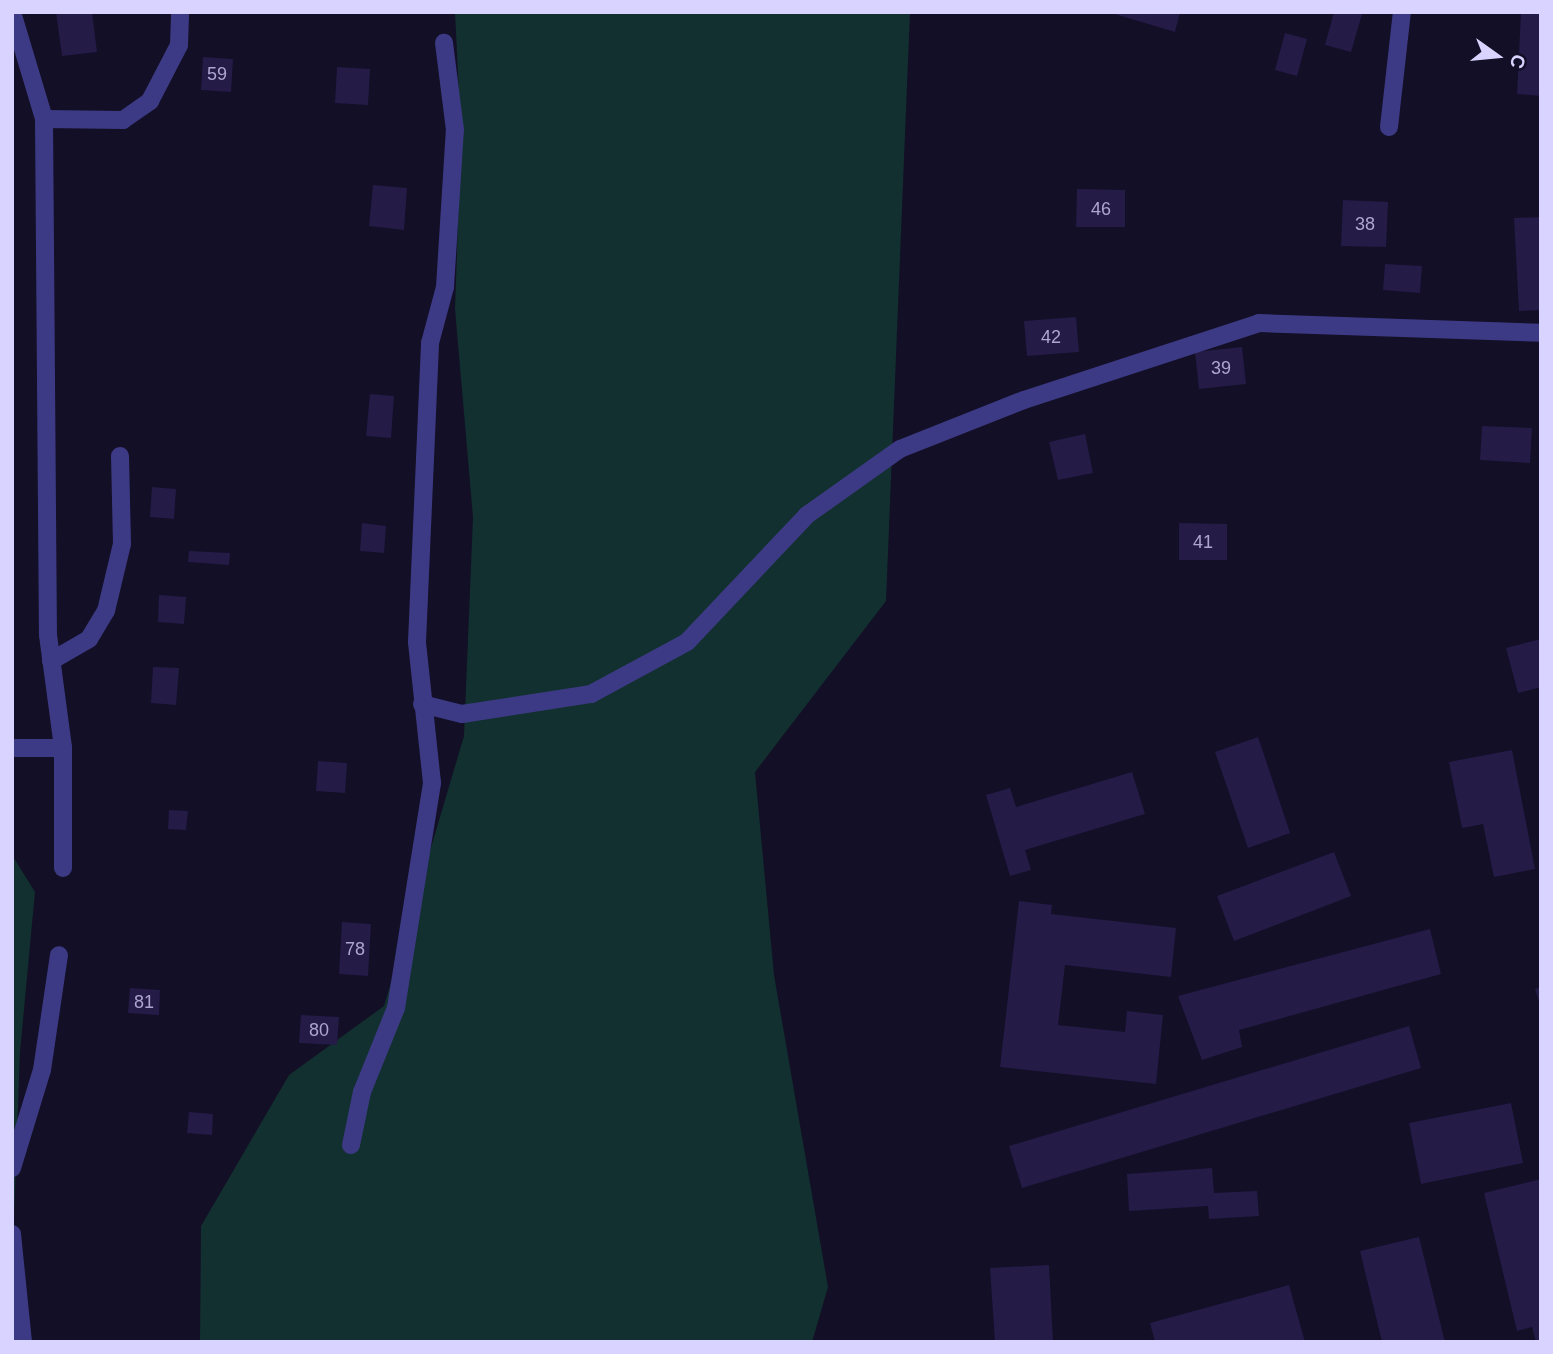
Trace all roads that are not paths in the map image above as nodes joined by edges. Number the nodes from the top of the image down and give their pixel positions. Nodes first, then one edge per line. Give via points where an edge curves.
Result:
1 (12, 12) edge
2 (180, 12) edge
3 (1402, 12) edge
4 (444, 43) dead end
5 (44, 119) junction
6 (1389, 127) dead end
7 (1541, 333) edge
8 (120, 456) dead end
9 (51, 661) junction
10 (422, 704) junction
11 (12, 748) edge
12 (63, 748) junction
13 (64, 868) dead end
14 (59, 955) dead end
15 (351, 1145) dead end
16 (12, 1168) edge
17 (12, 1234) edge
18 (23, 1342) edge

1 - 5 street
2 - 5 street via 179,45 150,101 123,120
3 - 6 street
4 - 10 street via 455,130 445,287 430,343 417,642
5 - 9 street
7 - 10 street via 1259,323 1037,396 900,449 807,515 687,642 591,694 462,714
8 - 9 street via 122,544 106,611 89,639
9 - 12 street
10 - 15 street via 432,783 396,1008 362,1092
11 - 12 street
12 - 13 street
14 - 16 street via 42,1070
17 - 18 street

